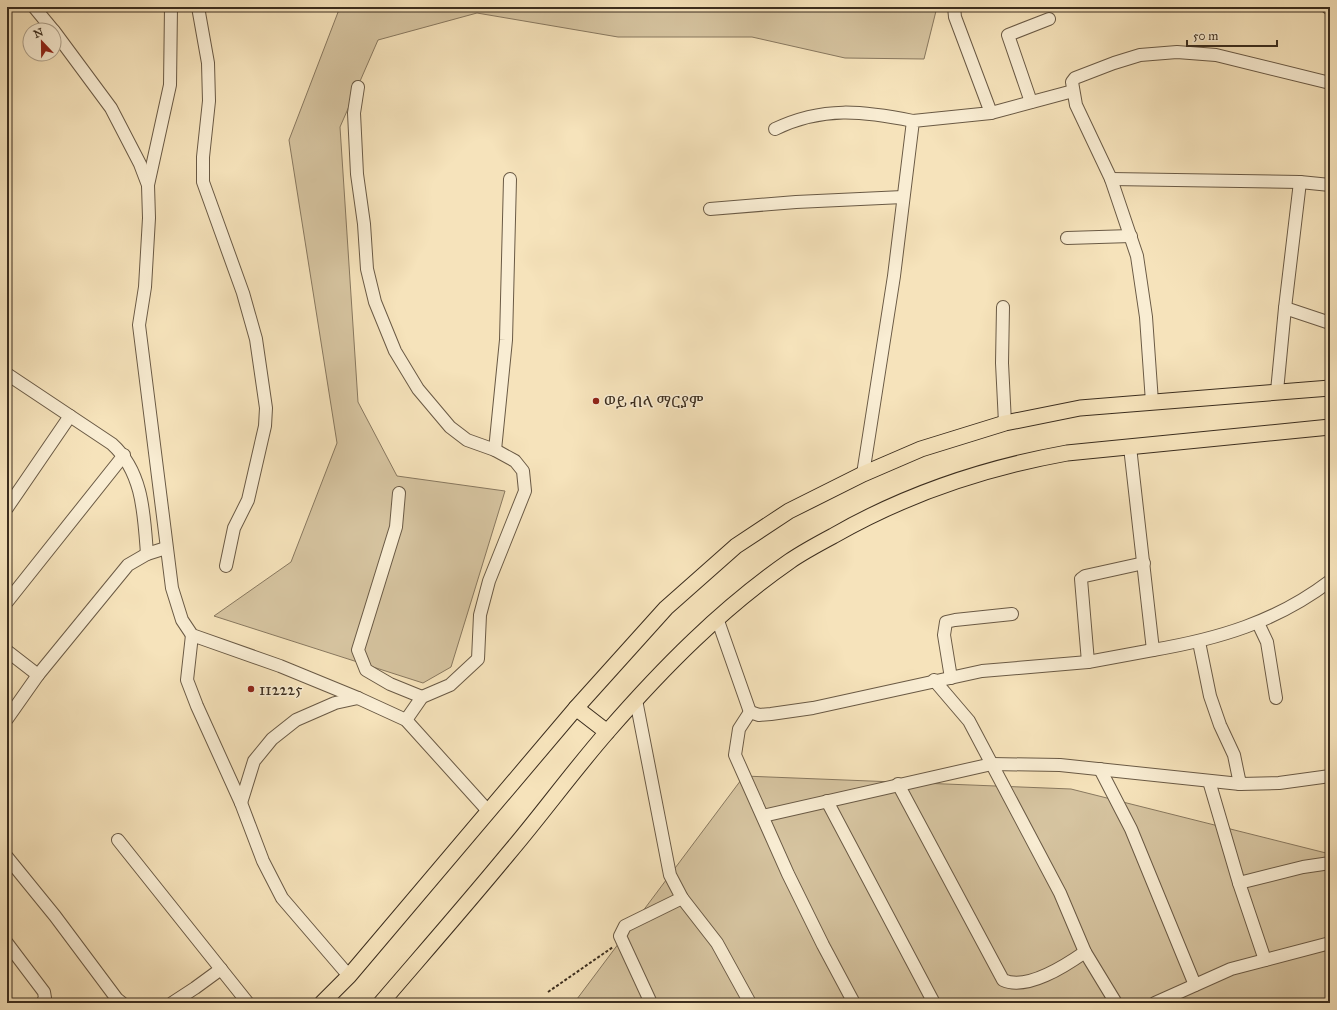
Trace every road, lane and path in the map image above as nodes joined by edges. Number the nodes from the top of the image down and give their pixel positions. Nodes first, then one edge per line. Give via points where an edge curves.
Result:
1 (34, 7) edge
2 (171, 7) edge
3 (198, 7) edge
4 (954, 7) edge
5 (1327, 7) edge
6 (1330, 8) edge
7 (1049, 19) dead end
8 (46, 22) edge
9 (62, 43) edge
10 (1330, 83) edge
11 (358, 87) dead end
12 (1073, 90) junction
13 (1031, 102) junction
14 (991, 113) junction
15 (913, 121) junction
16 (775, 129) dead end
17 (510, 179) dead end
18 (1111, 179) junction
19 (1300, 182) junction
20 (148, 185) junction
21 (1330, 185) edge
22 (903, 197) junction
23 (710, 209) dead end
24 (1131, 236) junction
25 (1067, 238) dead end
26 (1003, 307) dead end
27 (1285, 308) junction
28 (1330, 323) edge
29 (7, 374) edge
30 (1330, 388) edge
31 (1277, 392) junction
32 (1152, 402) junction
33 (70, 416) junction
34 (1005, 423) junction
35 (1330, 427) edge
36 (1130, 447) junction
37 (495, 450) junction
38 (124, 455) junction
39 (863, 474) junction
40 (399, 493) dead end
41 (7, 508) edge
42 (166, 548) junction
43 (147, 554) junction
44 (1144, 562) junction
45 (226, 566) dead end
46 (1330, 581) edge
47 (7, 602) edge
48 (1012, 614) dead end
49 (717, 618) junction
50 (1258, 623) junction
51 (192, 635) junction
52 (1199, 642) junction
53 (1153, 650) junction
54 (7, 651) edge
55 (1088, 662) junction
56 (38, 675) junction
57 (951, 678) junction
58 (934, 680) junction
59 (422, 697) junction
60 (358, 698) junction
61 (1276, 698) dead end
62 (636, 700) junction
63 (576, 708) junction
64 (750, 712) junction
65 (7, 719) edge
66 (406, 720) junction
67 (607, 732) junction
68 (992, 764) junction
69 (1100, 769) junction
70 (1330, 776) edge
71 (1209, 781) junction
72 (898, 784) junction
73 (1240, 784) junction
74 (828, 800) junction
75 (241, 803) junction
76 (489, 812) junction
77 (763, 816) junction
78 (118, 840) dead end
79 (7, 857) edge
80 (1330, 863) edge
81 (1239, 883) junction
82 (682, 898) junction
83 (7, 943) edge
84 (622, 943) junction
85 (1330, 943) edge
86 (1085, 952) junction
87 (1265, 960) junction
88 (221, 969) junction
89 (349, 976) junction
90 (1195, 985) junction
91 (548, 992) dead end
92 (46, 1001) edge
93 (122, 1003) edge
94 (172, 1003) edge
95 (248, 1003) edge
96 (322, 1003) edge
97 (381, 1003) edge
98 (651, 1003) edge
99 (750, 1003) edge
100 (854, 1003) edge
101 (934, 1003) edge
102 (1116, 1003) edge
103 (1155, 1003) edge

1 - 8 street
2 - 20 street via 170,85
3 - 45 street via 208,63 209,101 202,157 203,182 243,293 256,339 266,408 265,426 248,500 234,528
4 - 14 street via 955,17
5 - 6 street
7 - 13 street via 1008,35
9 - 20 street via 111,108
10 - 12 street via 1216,55 1177,52 1140,56 1088,71 1074,78
11 - 37 street via 354,113 358,174 367,269 375,302 395,350 418,389 450,427 467,440
12 - 13 street
12 - 18 street via 1076,105
13 - 14 street
14 - 15 street
15 - 16 street via 869,113 835,113 794,120
15 - 22 street
17 - 37 street via 506,340
18 - 19 street
18 - 24 street
19 - 21 street
19 - 27 street
20 - 42 street via 145,287 139,325
22 - 23 street via 804,201
22 - 39 street via 894,276
24 - 25 street
24 - 32 street via 1137,256 1146,317
26 - 34 street
27 - 28 street
27 - 31 street
29 - 33 street
30 - 31 main road
31 - 32 main road
32 - 34 main road via 1080,408
33 - 38 street
33 - 41 street
34 - 39 main road via 921,449
35 - 36 main road
36 - 44 street
36 - 49 main road via 1035,459 985,471 922,492 865,518 792,560
37 - 59 street via 515,461 523,471 524,490 489,581 480,615 478,659 450,685
38 - 43 street via 133,472 144,512
38 - 47 street
39 - 63 main road via 789,511 736,546 666,608
40 - 59 street via 396,527 358,650 366,670 390,684
42 - 43 street
42 - 51 street via 178,609
43 - 56 street via 128,564
44 - 53 street
44 - 55 street via 1081,579
46 - 50 street via 1314,593
48 - 57 street via 946,622 944,635
49 - 62 main road
49 - 64 street
50 - 52 street
50 - 61 street via 1266,642
51 - 60 street via 280,666
51 - 75 street via 187,680
52 - 53 street
52 - 73 street via 1210,696 1234,755
53 - 55 street
54 - 56 street
55 - 57 street via 982,671
56 - 65 street
57 - 58 street
58 - 64 street via 813,708 759,715
58 - 68 street via 970,721
59 - 66 street
60 - 66 street
60 - 75 street via 335,703 296,720 272,739 254,760
62 - 67 main road
62 - 82 street via 670,875
63 - 67 main road
63 - 76 main road
64 - 77 street via 739,729 735,755
66 - 76 street
67 - 97 main road via 508,855
68 - 69 street via 1060,765
68 - 72 street
68 - 86 street via 1060,893
69 - 71 street
69 - 90 street via 1131,829
70 - 73 street via 1279,783
71 - 73 street
71 - 81 street
72 - 74 street
72 - 86 street via 1003,980 1010,983 1031,980 1065,966
74 - 77 street
74 - 101 street
75 - 89 street via 263,861 282,898
76 - 89 main road
77 - 100 street via 802,902
78 - 88 street
79 - 93 street via 55,916 117,1000
80 - 81 street
81 - 87 street
82 - 84 street via 625,926 620,936
82 - 99 street via 717,943
83 - 92 street via 44,992
84 - 91 path
84 - 98 street
85 - 87 street
86 - 102 street
87 - 90 street via 1231,969
88 - 94 street
88 - 95 street
89 - 96 main road
90 - 103 street

